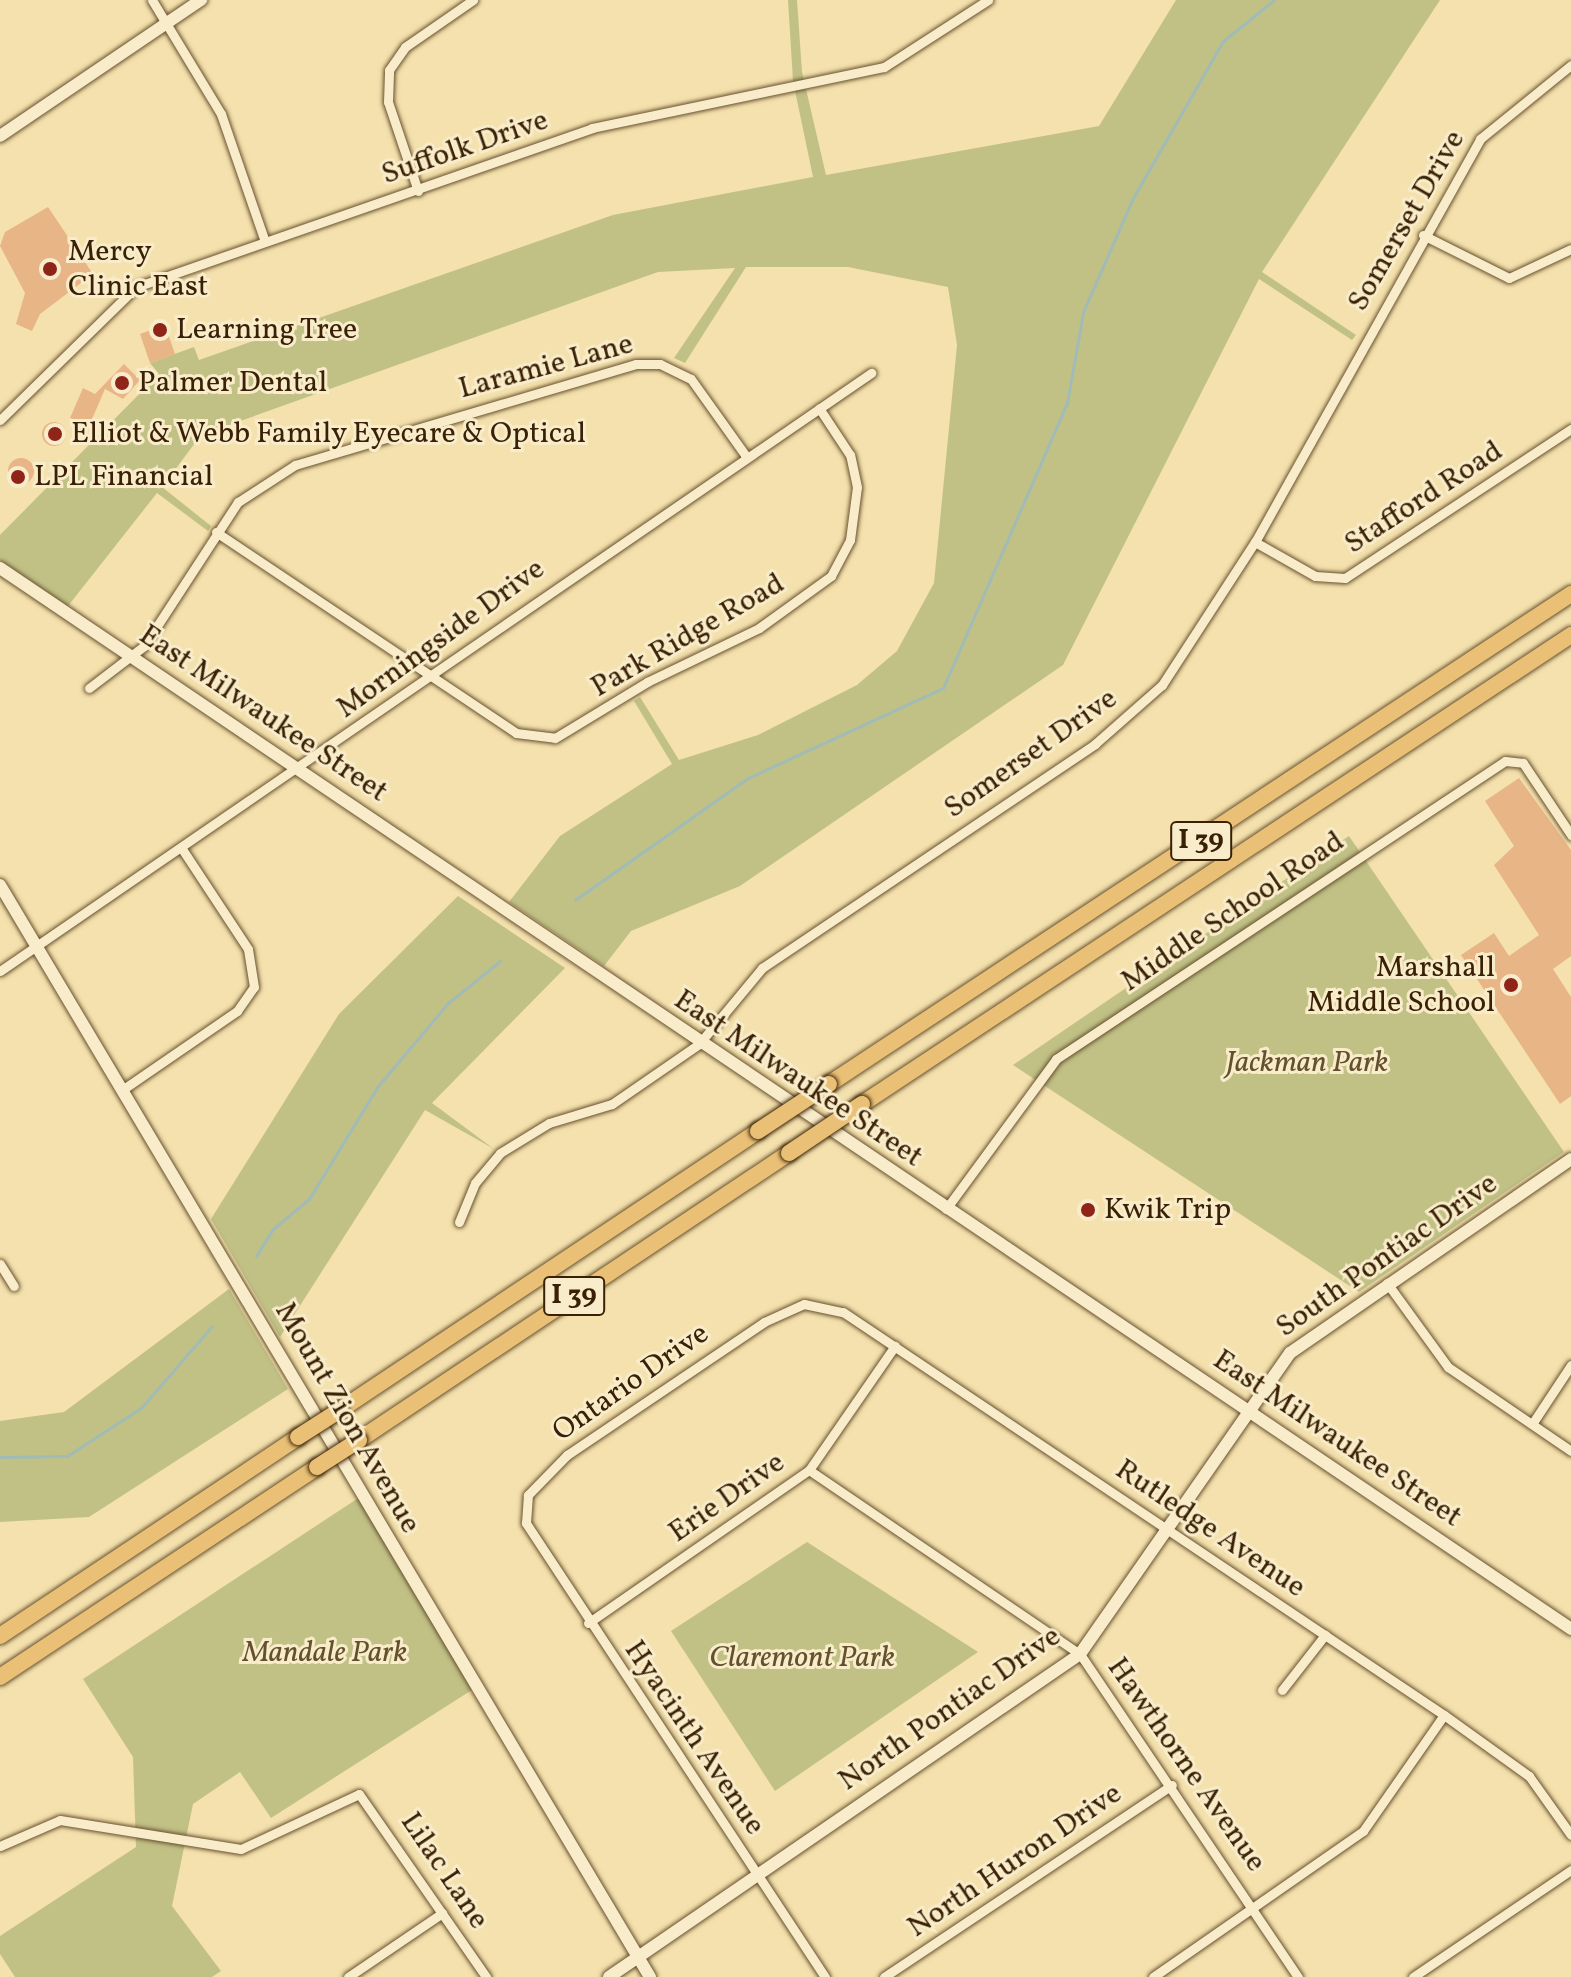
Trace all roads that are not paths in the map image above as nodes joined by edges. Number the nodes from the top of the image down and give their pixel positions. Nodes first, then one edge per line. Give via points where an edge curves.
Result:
1 (152, 0) edge
2 (201, 0) edge
3 (473, 0) edge
4 (988, 0) edge
5 (166, 23) junction
6 (1571, 65) edge
7 (0, 136) edge
8 (418, 191) junction
9 (1423, 235) junction
10 (265, 242) junction
11 (1571, 249) edge
12 (871, 373) dead end
13 (819, 408) junction
14 (0, 420) edge
15 (1571, 429) edge
16 (746, 456) junction
17 (216, 532) junction
18 (1255, 542) junction
19 (0, 568) edge
20 (1571, 594) edge
21 (1571, 635) edge
22 (133, 657) junction
23 (434, 678) junction
24 (89, 688) dead end
25 (299, 769) junction
26 (1571, 835) edge
27 (182, 849) junction
28 (0, 885) edge
29 (37, 946) junction
30 (0, 971) edge
31 (699, 1044) junction
32 (122, 1090) junction
33 (1571, 1159) edge
34 (946, 1209) junction
35 (459, 1222) dead end
36 (0, 1264) edge
37 (1387, 1283) junction
38 (14, 1286) dead end
39 (794, 1306) joint
40 (895, 1346) junction
41 (1571, 1365) edge
42 (1246, 1409) junction
43 (1532, 1424) junction
44 (1571, 1451) edge
45 (809, 1470) junction
46 (526, 1523) joint
47 (1167, 1530) junction
48 (588, 1623) junction
49 (1571, 1629) edge
50 (1325, 1635) junction
51 (0, 1636) edge
52 (1080, 1654) junction
53 (0, 1677) edge
54 (1282, 1690) dead end
55 (1444, 1715) junction
56 (1172, 1785) junction
57 (1571, 1835) edge
58 (0, 1846) edge
59 (1571, 1870) edge
60 (757, 1874) junction
61 (1255, 1908) junction
62 (442, 1913) junction
63 (638, 1957) junction
64 (348, 1977) edge
65 (486, 1977) edge
66 (609, 1977) edge
67 (650, 1977) edge
68 (825, 1977) edge
69 (884, 1977) edge
70 (1153, 1977) edge
71 (1298, 1977) edge
72 (1413, 1977) edge

1 - 5 street
2 - 5 main road
3 - 8 street via 405,47 389,70 388,102
4 - 8 street, Suffolk Drive via 884,67 592,128
5 - 7 main road
5 - 10 street via 221,114
6 - 9 street, Somerset Drive via 1495,121
8 - 10 street, Suffolk Drive
9 - 11 street via 1509,278
9 - 18 street, Somerset Drive
10 - 14 street, Suffolk Drive via 122,295
12 - 13 street, Morningside Drive
13 - 16 street, Morningside Drive
13 - 23 street, Park Ridge Road via 850,455 857,487 850,540 831,576 759,628 647,682 573,731 522,737
15 - 18 street, Stafford Road via 1345,578 1315,576
16 - 17 street, Laramie Lane via 691,379 660,364 636,364 295,465 248,493
16 - 23 street, Morningside Drive via 514,613
17 - 22 street, Laramie Lane
17 - 23 street
18 - 31 street, Somerset Drive via 1186,658 1132,714 762,968
19 - 22 main road, East Milwaukee Street
20 - 51 highway, I 39, bridge
21 - 53 highway, I 39, bridge
22 - 24 street, Laramie Lane
22 - 25 main road, East Milwaukee Street
23 - 25 street, Morningside Drive
25 - 27 street, Morningside Drive
25 - 31 main road, East Milwaukee Street
26 - 34 street, Middle School Road via 1523,763 1505,761 1056,1059
27 - 29 street, Morningside Drive
27 - 32 street via 248,949 254,987 237,1011
28 - 29 main road, Mount Zion Avenue
29 - 30 street, Morningside Drive
29 - 32 main road, Mount Zion Avenue
31 - 34 main road, East Milwaukee Street
31 - 35 street, Somerset Drive via 602,1109 549,1123 500,1153 475,1183
32 - 63 main road, Mount Zion Avenue
33 - 37 main road, South Pontiac Drive
34 - 42 main road, East Milwaukee Street
36 - 38 street
37 - 42 main road, South Pontiac Drive via 1302,1342
37 - 43 street via 1448,1367
39 - 40 street, Rutledge Avenue via 843,1312
39 - 46 street, Ontario Drive via 567,1455 528,1495
40 - 45 street, Erie Drive
40 - 47 street, Rutledge Avenue
41 - 43 street
42 - 47 main road, North Pontiac Drive
42 - 49 main road, East Milwaukee Street
43 - 44 street
45 - 48 street, Erie Drive
45 - 52 street, Hawthorne Avenue
46 - 48 street, Hyacinth Avenue
47 - 50 street, Rutledge Avenue
47 - 52 main road, North Pontiac Drive
48 - 60 street, Hyacinth Avenue
50 - 54 street
50 - 55 street, Rutledge Avenue
52 - 56 street, Hawthorne Avenue
52 - 60 main road, North Pontiac Drive
55 - 57 street, Rutledge Avenue via 1529,1776
55 - 61 street via 1363,1831
56 - 61 street, Hawthorne Avenue
56 - 69 street, North Huron Drive
58 - 62 street, Lilac Lane via 60,1820 241,1849 359,1794
59 - 72 street
60 - 63 main road, North Pontiac Drive
60 - 68 street, Hyacinth Avenue
61 - 70 street
61 - 71 street, Hawthorne Avenue
62 - 64 street
62 - 65 street, Lilac Lane
63 - 66 main road, North Pontiac Drive
63 - 67 main road, Mount Zion Avenue

